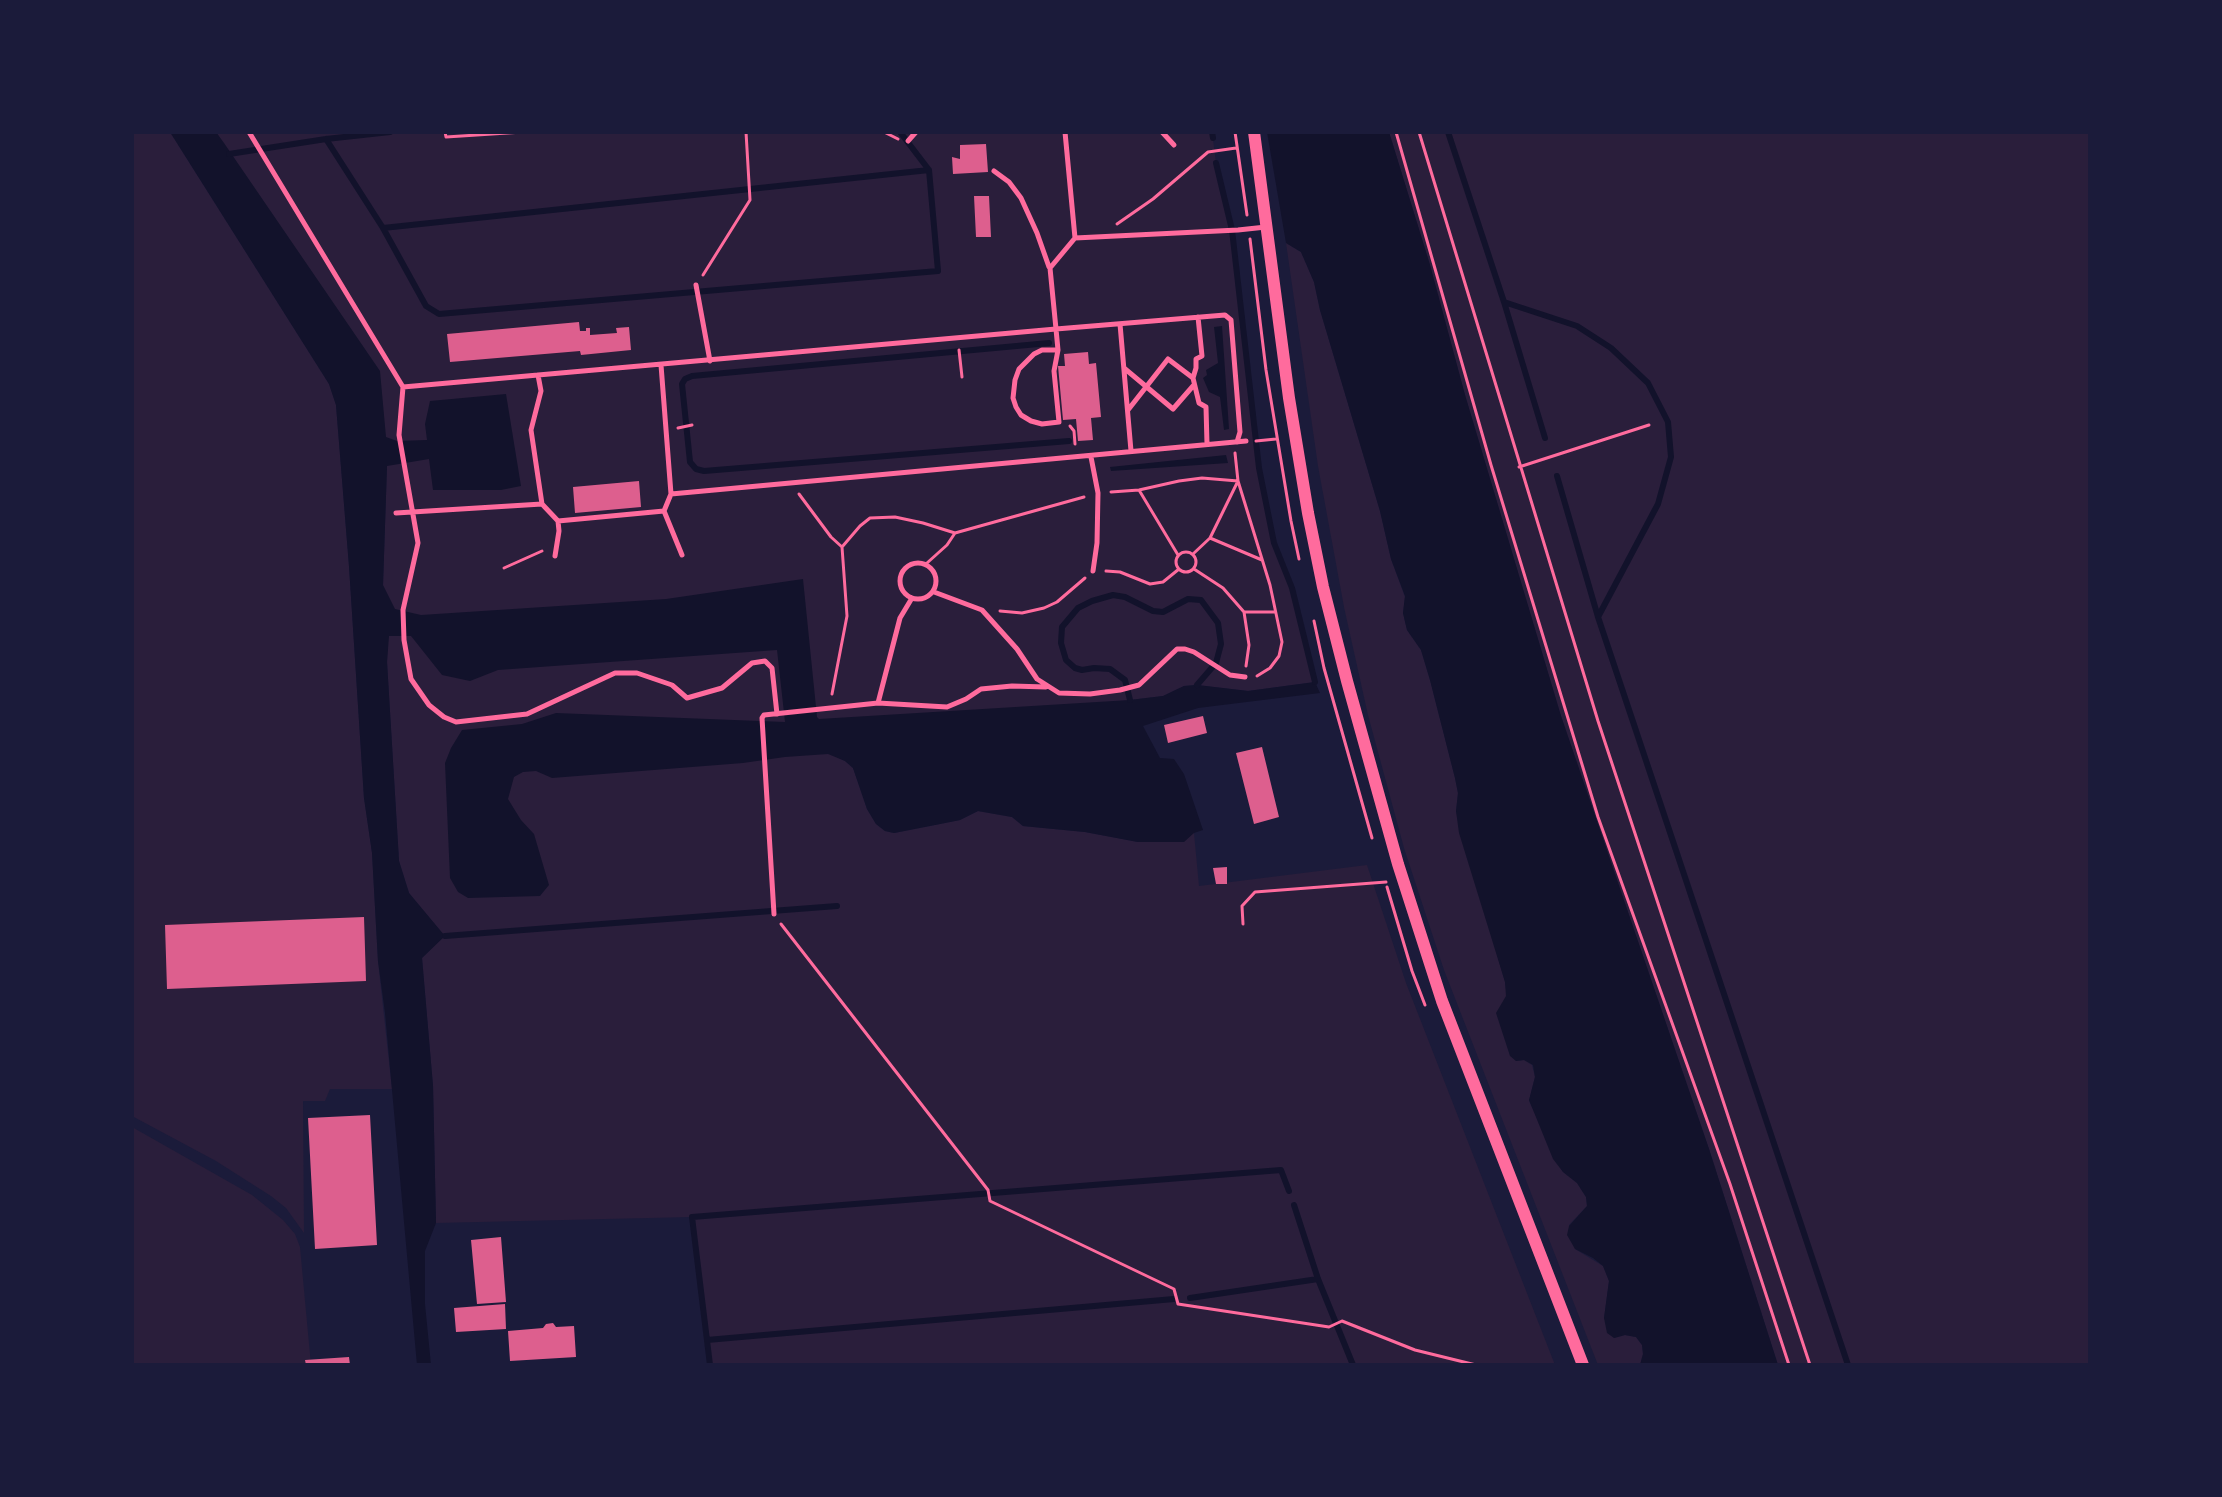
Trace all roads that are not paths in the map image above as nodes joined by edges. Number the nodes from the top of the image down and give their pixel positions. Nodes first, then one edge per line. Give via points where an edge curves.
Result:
1 (249, 132) edge
2 (916, 132) edge
3 (1065, 132) edge
4 (1162, 132) edge
5 (1255, 138) edge
6 (908, 141) dead end
7 (1174, 145) dead end
8 (994, 171) dead end
9 (1267, 227) junction
10 (1075, 238) junction
11 (1050, 268) junction
12 (696, 285) road end
13 (1198, 317) junction
14 (1120, 324) junction
15 (1056, 329) junction
16 (1058, 350) junction
17 (710, 361) junction
18 (661, 365) junction
19 (1124, 368) junction
20 (538, 375) junction
21 (1193, 378) junction
22 (1193, 385) junction
23 (1146, 386) junction
24 (403, 387) junction
25 (1127, 410) junction
26 (1246, 441) dead end
27 (1237, 442) junction
28 (1207, 444) junction
29 (1131, 451) junction
30 (1091, 457) junction
31 (671, 494) junction
32 (542, 504) junction
33 (664, 511) junction
34 (412, 512) junction
35 (396, 513) dead end
36 (558, 521) junction
37 (682, 555) dead end
38 (555, 556) dead end
39 (1093, 571) road end
40 (934, 592) junction
41 (912, 598) junction
42 (1245, 677) road end
43 (1046, 687) junction
44 (878, 703) junction
45 (780, 714) junction
46 (774, 914) road end
47 (1583, 1365) edge

1 - 24 lane
2 - 6 lane
3 - 10 lane
4 - 7 lane
5 - 9 street
8 - 11 lane via 1021,198
9 - 10 lane
9 - 47 street via 1308,513 1350,694 1442,1001
10 - 11 lane
11 - 15 lane
12 - 17 lane
13 - 14 lane
13 - 21 lane via 1202,356 1196,359
13 - 27 lane via 1225,315 1231,320
14 - 15 lane
14 - 19 lane
15 - 16 lane
15 - 17 lane
16 - 16 lane via 1054,371 1059,422 1042,424 1021,415 1012,388 1026,360 1042,350
17 - 18 lane
18 - 20 lane
18 - 31 lane
19 - 23 lane
19 - 25 lane
20 - 24 lane
20 - 32 lane via 541,391 531,430
21 - 22 lane
21 - 23 lane via 1168,359
22 - 23 lane via 1173,409
22 - 28 lane via 1206,407
23 - 25 lane
24 - 34 lane via 399,435
25 - 29 lane
26 - 27 lane
27 - 28 lane
28 - 29 lane
29 - 30 lane
30 - 31 lane
30 - 39 lane via 1098,493
31 - 33 lane
32 - 34 lane
32 - 36 lane
33 - 36 lane
33 - 37 lane
34 - 35 lane
34 - 45 lane via 418,543 403,610 404,640 411,679 444,717 456,722 527,714 615,673 637,673 672,685 687,698 722,688 752,663 765,661 772,668
36 - 38 lane
40 - 41 lane via 928,598
40 - 41 lane via 936,577 927,563 914,562 900,574 900,583
40 - 43 lane via 982,610
41 - 44 lane via 900,618
42 - 43 lane via 1177,649 1139,685 1090,694
43 - 44 lane via 981,689 947,707
44 - 45 lane
45 - 46 lane via 762,718

